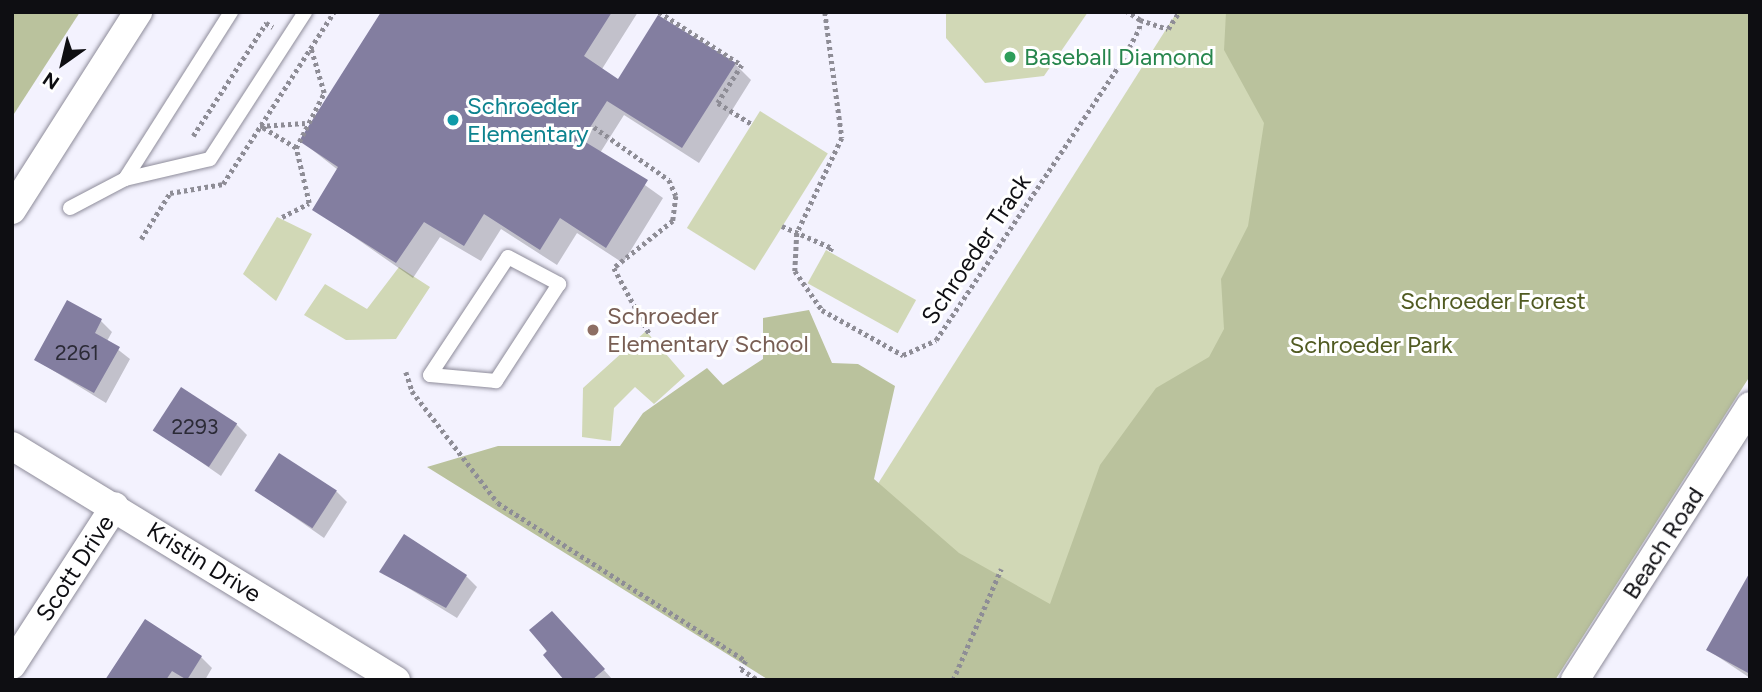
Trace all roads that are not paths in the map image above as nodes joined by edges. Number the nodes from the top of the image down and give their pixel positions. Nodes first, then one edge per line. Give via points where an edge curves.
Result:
1 (138, 12) edge
2 (231, 12) edge
3 (305, 12) edge
4 (125, 178) junction
5 (70, 208) dead end
6 (12, 210) edge
7 (430, 375) joint
8 (1750, 406) edge
9 (12, 446) edge
10 (115, 506) junction
11 (12, 665) edge
12 (396, 680) edge
13 (1575, 680) edge

1 - 6 street
2 - 4 lane
3 - 4 lane via 210,159
4 - 5 lane
7 - 7 lane via 496,381 559,284 508,257
8 - 13 street, Beach Road
9 - 10 street, Kristin Drive
10 - 11 street, Scott Drive
10 - 12 street, Kristin Drive

